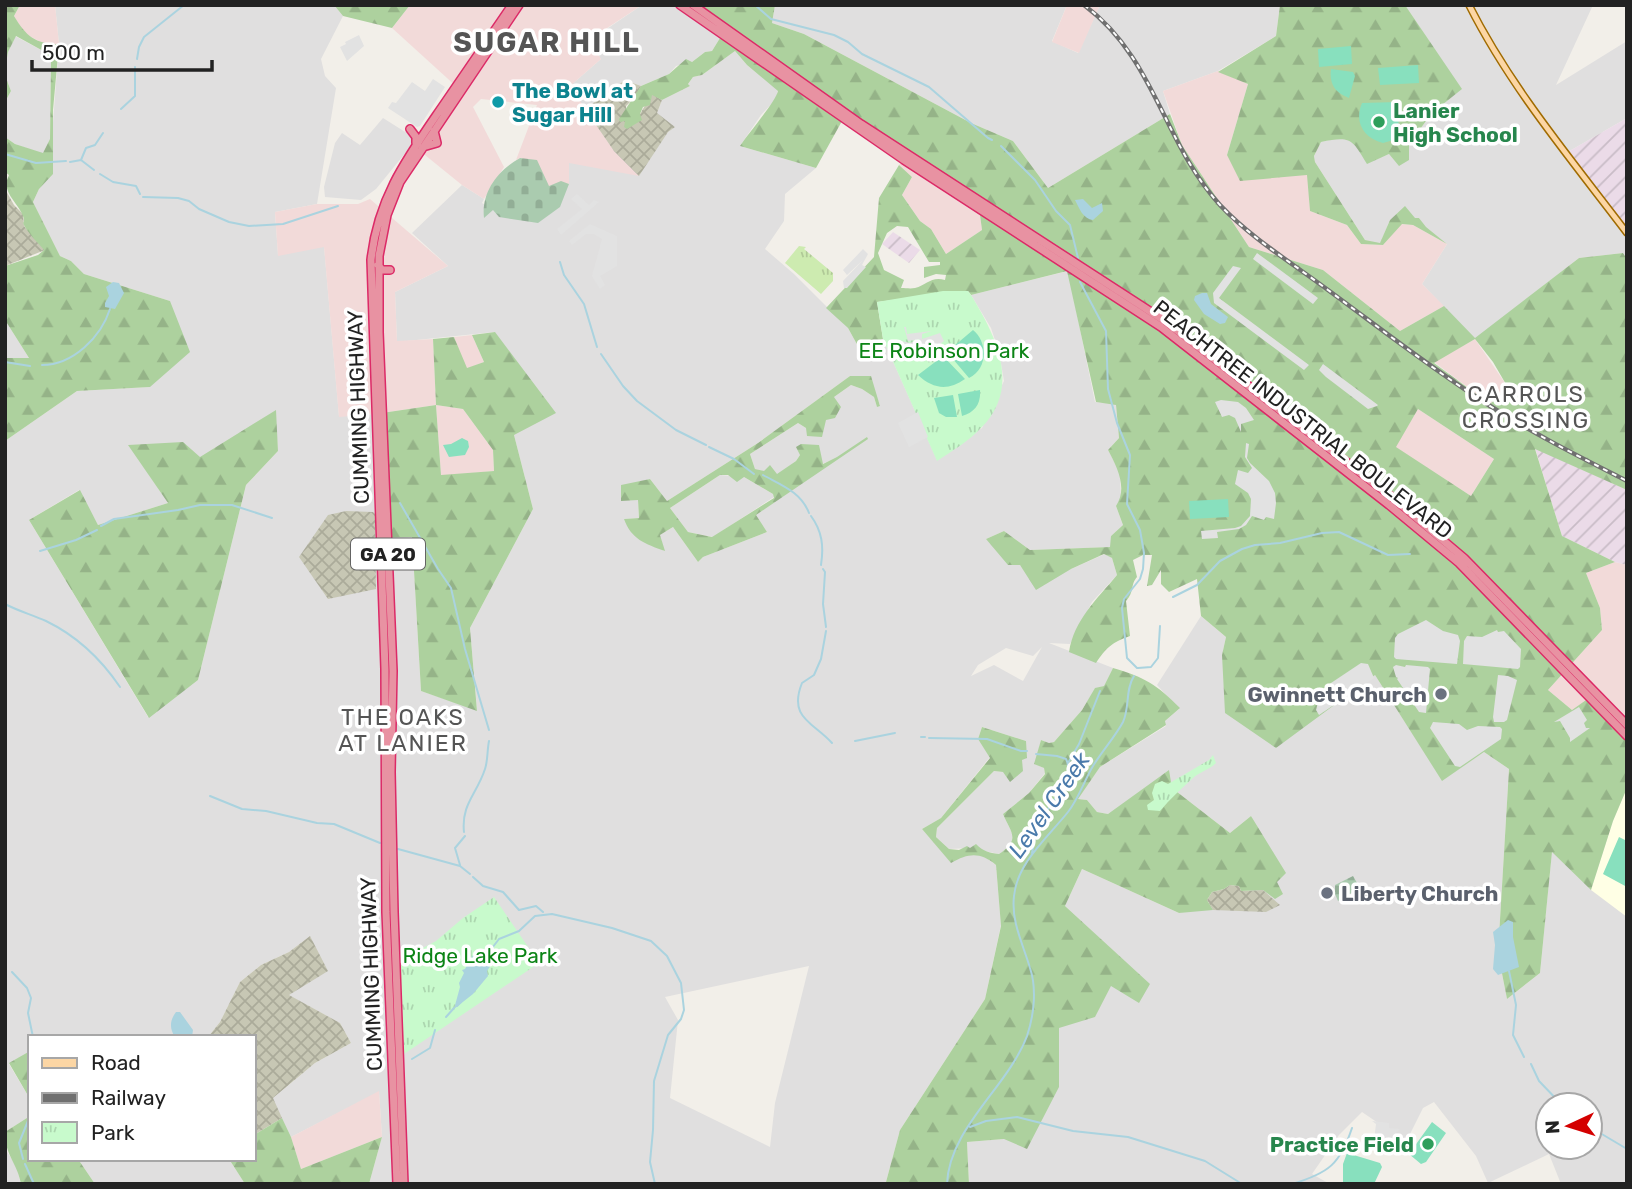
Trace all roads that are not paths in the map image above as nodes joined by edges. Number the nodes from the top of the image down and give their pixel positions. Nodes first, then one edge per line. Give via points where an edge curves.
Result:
1 (512, 5) edge
2 (519, 5) edge
3 (680, 5) edge
4 (693, 5) edge
5 (1469, 5) edge
6 (432, 128) junction
7 (419, 146) junction
8 (1627, 233) edge
9 (378, 265) junction
10 (390, 270) dead end
11 (361, 283) dead end
12 (371, 292) junction
13 (1627, 725) edge
14 (1627, 736) edge
15 (397, 1184) edge
16 (404, 1184) edge

1 - 6 highway, CUMMING HIGHWAY / GA 20
2 - 6 highway, CUMMING HIGHWAY / GA 20
3 - 14 highway, PEACHTREE INDUSTRIAL BOULEVARD via 1205,359 1459,563
4 - 13 highway, PEACHTREE INDUSTRIAL BOULEVARD via 848,115 1209,353 1464,558
5 - 8 main road via 1527,103
6 - 7 highway, CUMMING HIGHWAY / GA 20
6 - 7 highway via 437,143
6 - 7 highway via 412,130
7 - 9 highway, CUMMING HIGHWAY / GA 20 via 395,193
7 - 12 highway, CUMMING HIGHWAY / GA 20 via 386,195 375,229
9 - 10 highway
9 - 16 highway, CUMMING HIGHWAY / GA 20 via 393,671 391,796
11 - 12 highway
12 - 15 highway, CUMMING HIGHWAY / GA 20

